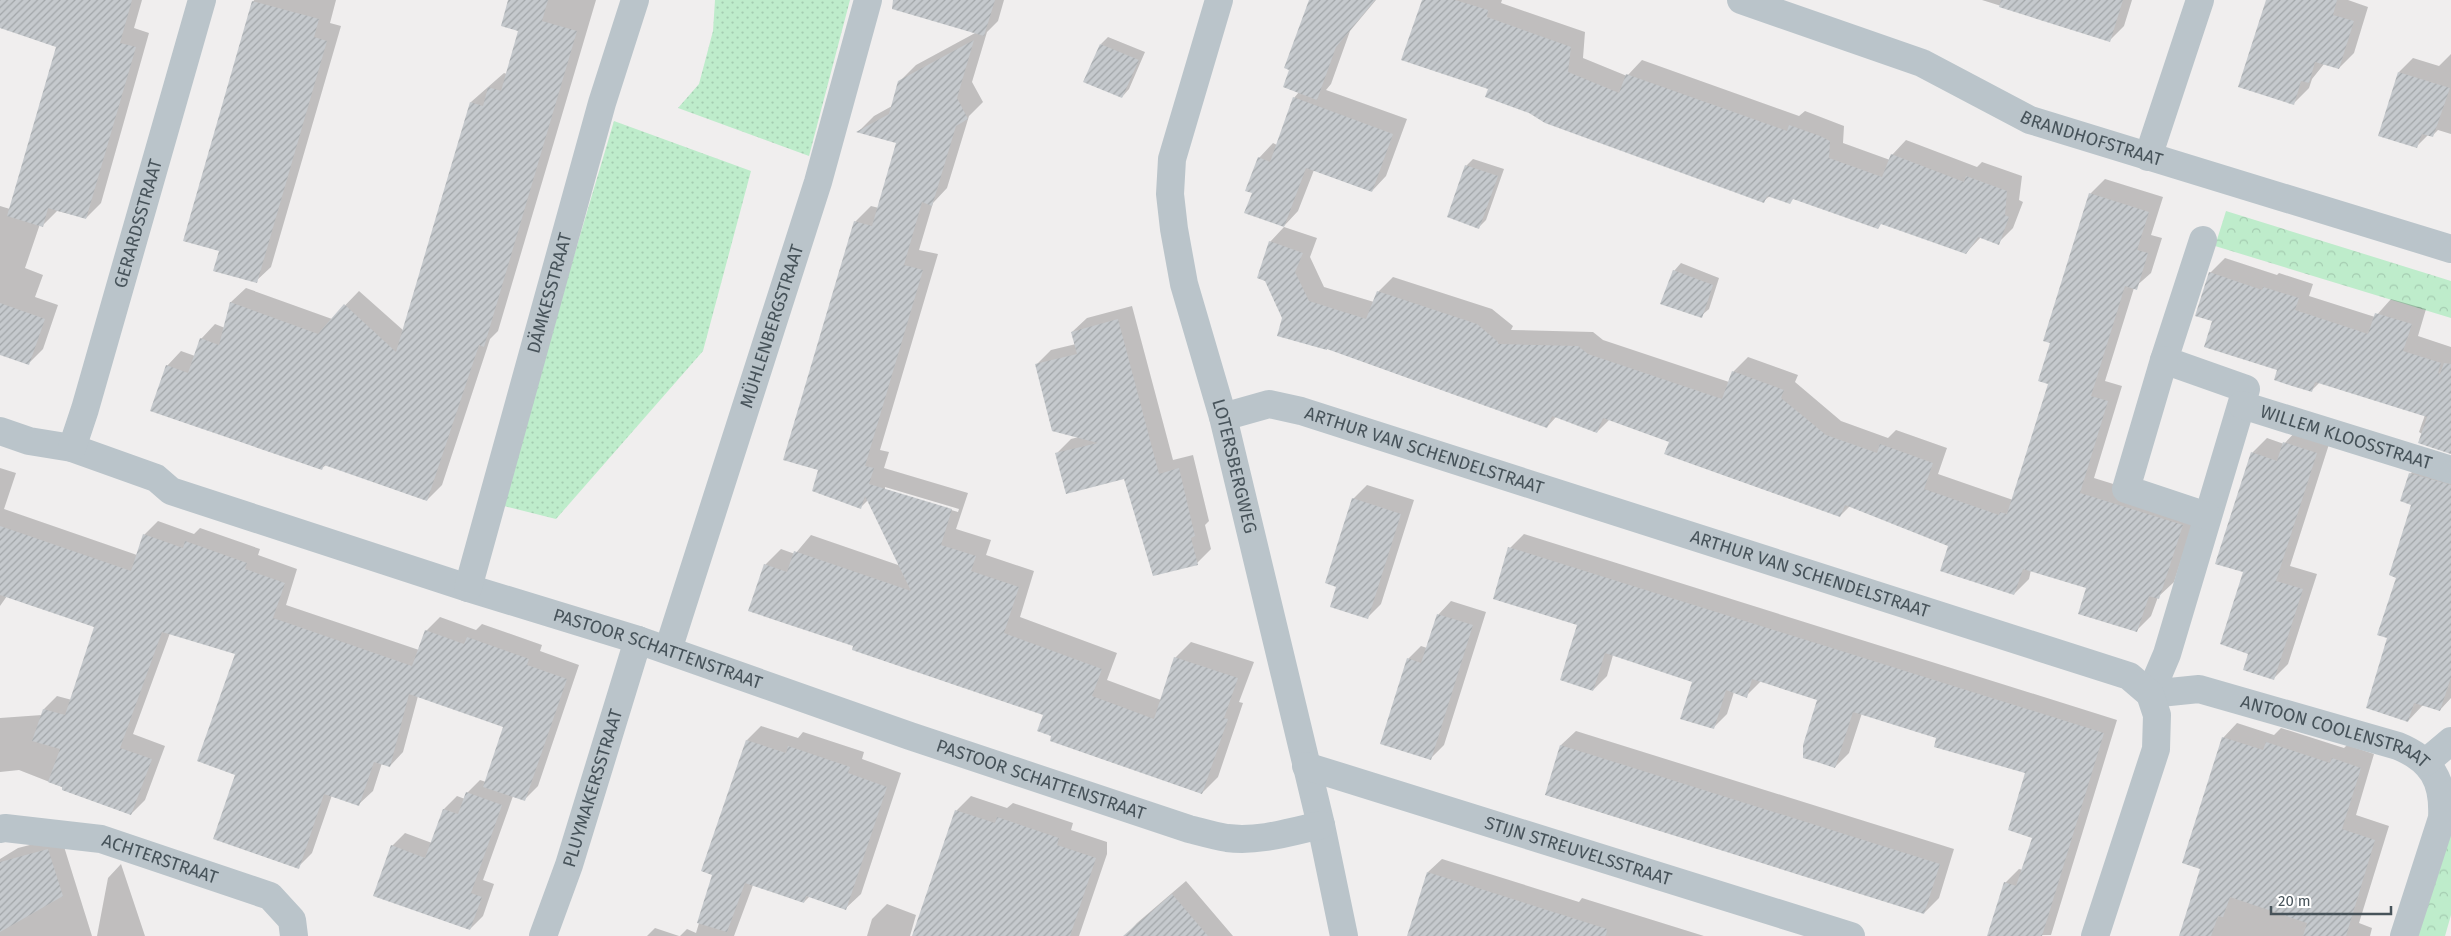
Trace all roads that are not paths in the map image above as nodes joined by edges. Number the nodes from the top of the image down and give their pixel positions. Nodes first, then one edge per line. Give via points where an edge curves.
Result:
1 (202, 0) edge
2 (635, 0) edge
3 (868, 0) edge
4 (1219, 0) edge
5 (1741, 0) edge
6 (2200, 0) edge
7 (2148, 157) junction
8 (2203, 240) dead end
9 (2451, 249) edge
10 (2164, 360) junction
11 (2242, 405) junction
12 (1223, 418) junction
13 (0, 431) edge
14 (72, 448) junction
15 (2451, 470) edge
16 (2207, 516) junction
17 (468, 588) junction
18 (638, 640) junction
19 (668, 650) junction
20 (2150, 694) junction
21 (2451, 741) edge
22 (2426, 762) junction
23 (1306, 766) junction
24 (1321, 825) junction
25 (0, 829) edge
26 (294, 936) edge
27 (543, 936) edge
28 (1344, 936) edge
29 (1851, 936) edge
30 (2095, 936) edge
31 (2404, 936) edge

1 - 14 street, GERARDSSTRAAT
2 - 17 street, DÄMKESSTRAAT via 602,103
3 - 19 street, MÜHLENBERGSTRAAT via 818,182
4 - 12 street, LOTERSBERGWEG via 1172,159 1170,194 1184,284
5 - 7 street, BRANDHOFSTRAAT via 1922,63 2030,120
6 - 7 street
7 - 9 street, BRANDHOFSTRAAT
8 - 10 street
10 - 11 street, WILLEM KLOOSSTRAAT via 2246,389
10 - 16 street via 2126,489
11 - 15 street, WILLEM KLOOSSTRAAT
11 - 16 street, WILLEM KLOOSSTRAAT
12 - 20 street, ARTHUR VAN SCHENDELSTRAAT via 1269,404 1301,411 2129,676
12 - 23 street, LOTERSBERGWEG
13 - 14 street, PASTOOR SCHATTENSTRAAT via 29,441
14 - 17 street, PASTOOR SCHATTENSTRAAT via 156,478 171,491
16 - 20 street, WILLEM KLOOSSTRAAT via 2167,654
17 - 18 street, PASTOOR SCHATTENSTRAAT
18 - 19 street, PASTOOR SCHATTENSTRAAT
18 - 27 street, PLUYMAKERSSTRAAT via 569,865
19 - 24 street, PASTOOR SCHATTENSTRAAT via 1188,829 1227,838 1246,838 1272,837
20 - 22 street, ANTOON COOLENSTRAAT via 2199,689 2398,746
20 - 30 street via 2157,715 2156,749
21 - 22 street
22 - 31 street, ANTOON COOLENSTRAAT via 2440,787 2442,818
23 - 24 street, LOTERSBERGWEG
23 - 29 street, STIJN STREUVELSSTRAAT
24 - 28 street, LOTERSBERGWEG
25 - 26 street, ACHTERSTRAAT via 101,839 270,896 292,920

